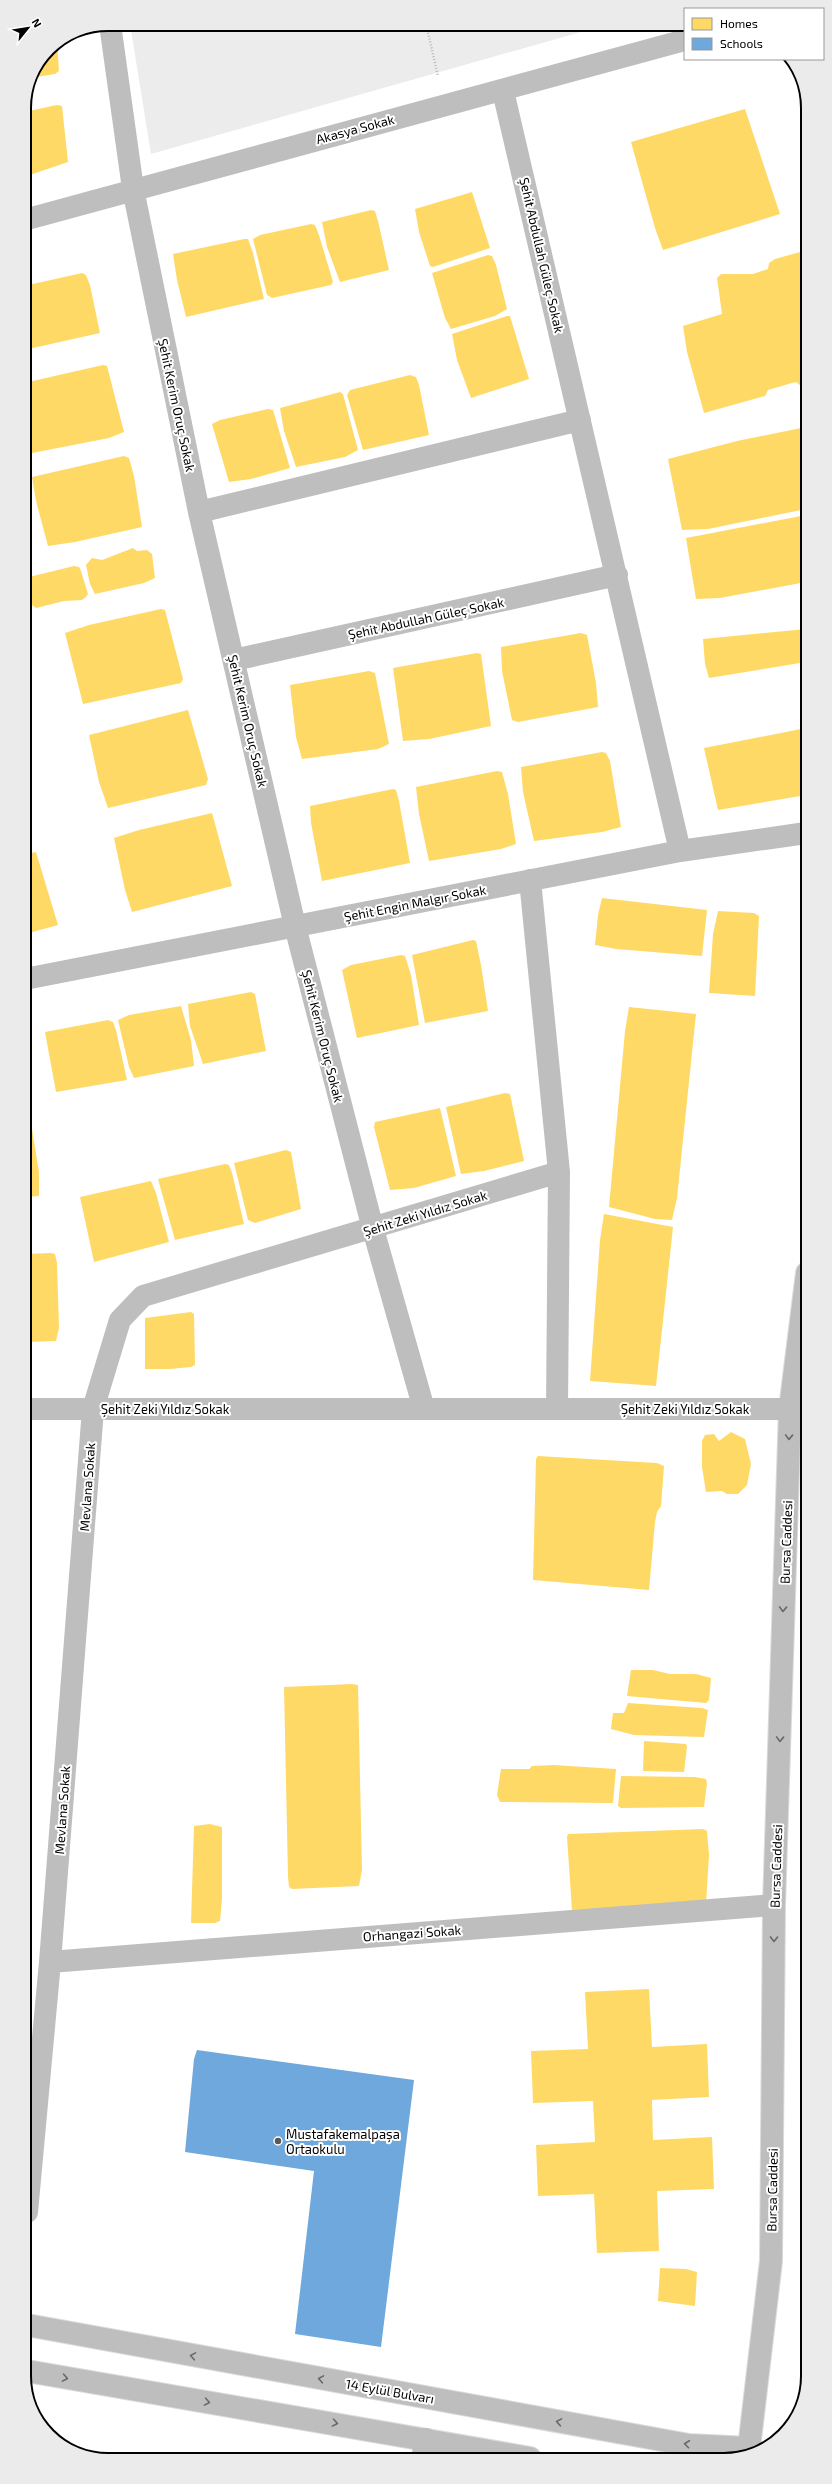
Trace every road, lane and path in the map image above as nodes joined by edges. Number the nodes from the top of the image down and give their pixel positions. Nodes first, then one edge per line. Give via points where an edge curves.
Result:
1 (111, 31) edge
2 (428, 31) edge
3 (684, 40) edge
4 (503, 91) junction
5 (445, 105) junction
6 (133, 189) junction
7 (31, 218) edge
8 (580, 420) junction
9 (200, 512) junction
10 (617, 576) junction
11 (234, 660) junction
12 (801, 834) edge
13 (680, 851) junction
14 (530, 880) junction
15 (295, 926) junction
16 (31, 978) edge
17 (559, 1172) junction
18 (373, 1230) junction
19 (801, 1321) edge
20 (31, 1409) edge
21 (93, 1409) junction
22 (424, 1409) junction
23 (557, 1409) junction
24 (790, 1409) junction
25 (774, 1905) junction
26 (50, 1962) junction
27 (31, 2169) edge
28 (31, 2326) edge
29 (31, 2372) edge
30 (750, 2448) edge
31 (424, 2449) edge
32 (738, 2451) edge
33 (471, 2453) edge

1 - 6 street, Şehit Kerim Oruç Sokak
2 - 5 path
3 - 4 street, Akasya Sokak
4 - 5 street, Akasya Sokak
4 - 8 street, Şehit Abdullah Güleç Sokak
5 - 6 street, Akasya Sokak
6 - 7 street, Akasya Sokak
6 - 9 street, Şehit Kerim Oruç Sokak
8 - 9 street
8 - 10 street, Şehit Abdullah Güleç Sokak
9 - 11 street, Şehit Kerim Oruç Sokak
10 - 11 street, Şehit Abdullah Güleç Sokak
10 - 13 street, Şehit Abdullah Güleç Sokak
11 - 15 street, Şehit Kerim Oruç Sokak
12 - 13 street, Şehit Engin Malgır Sokak
13 - 14 street, Şehit Engin Malgır Sokak
14 - 15 street, Şehit Engin Malgır Sokak
14 - 17 street
15 - 16 street, Şehit Engin Malgır Sokak
15 - 18 street, Şehit Kerim Oruç Sokak
17 - 18 street, Şehit Zeki Yıldız Sokak
17 - 23 street
18 - 21 street, Şehit Zeki Yıldız Sokak via 144,1296 120,1320
18 - 22 street, Şehit Kerim Oruç Sokak
19 - 24 street, Bursa Caddesi
20 - 21 street
21 - 22 street, Şehit Zeki Yıldız Sokak
21 - 26 street, Mevlana Sokak
22 - 23 street, Şehit Zeki Yıldız Sokak
23 - 24 street, Şehit Zeki Yıldız Sokak
24 -> 25 street, Bursa Caddesi
25 - 26 street, Orhangazi Sokak
25 -> 30 street, Bursa Caddesi via 771,2262
26 - 27 street, Mevlana Sokak
32 -> 28 street, 14 Eylül Bulvarı
29 -> 31 street
31 - 33 street

